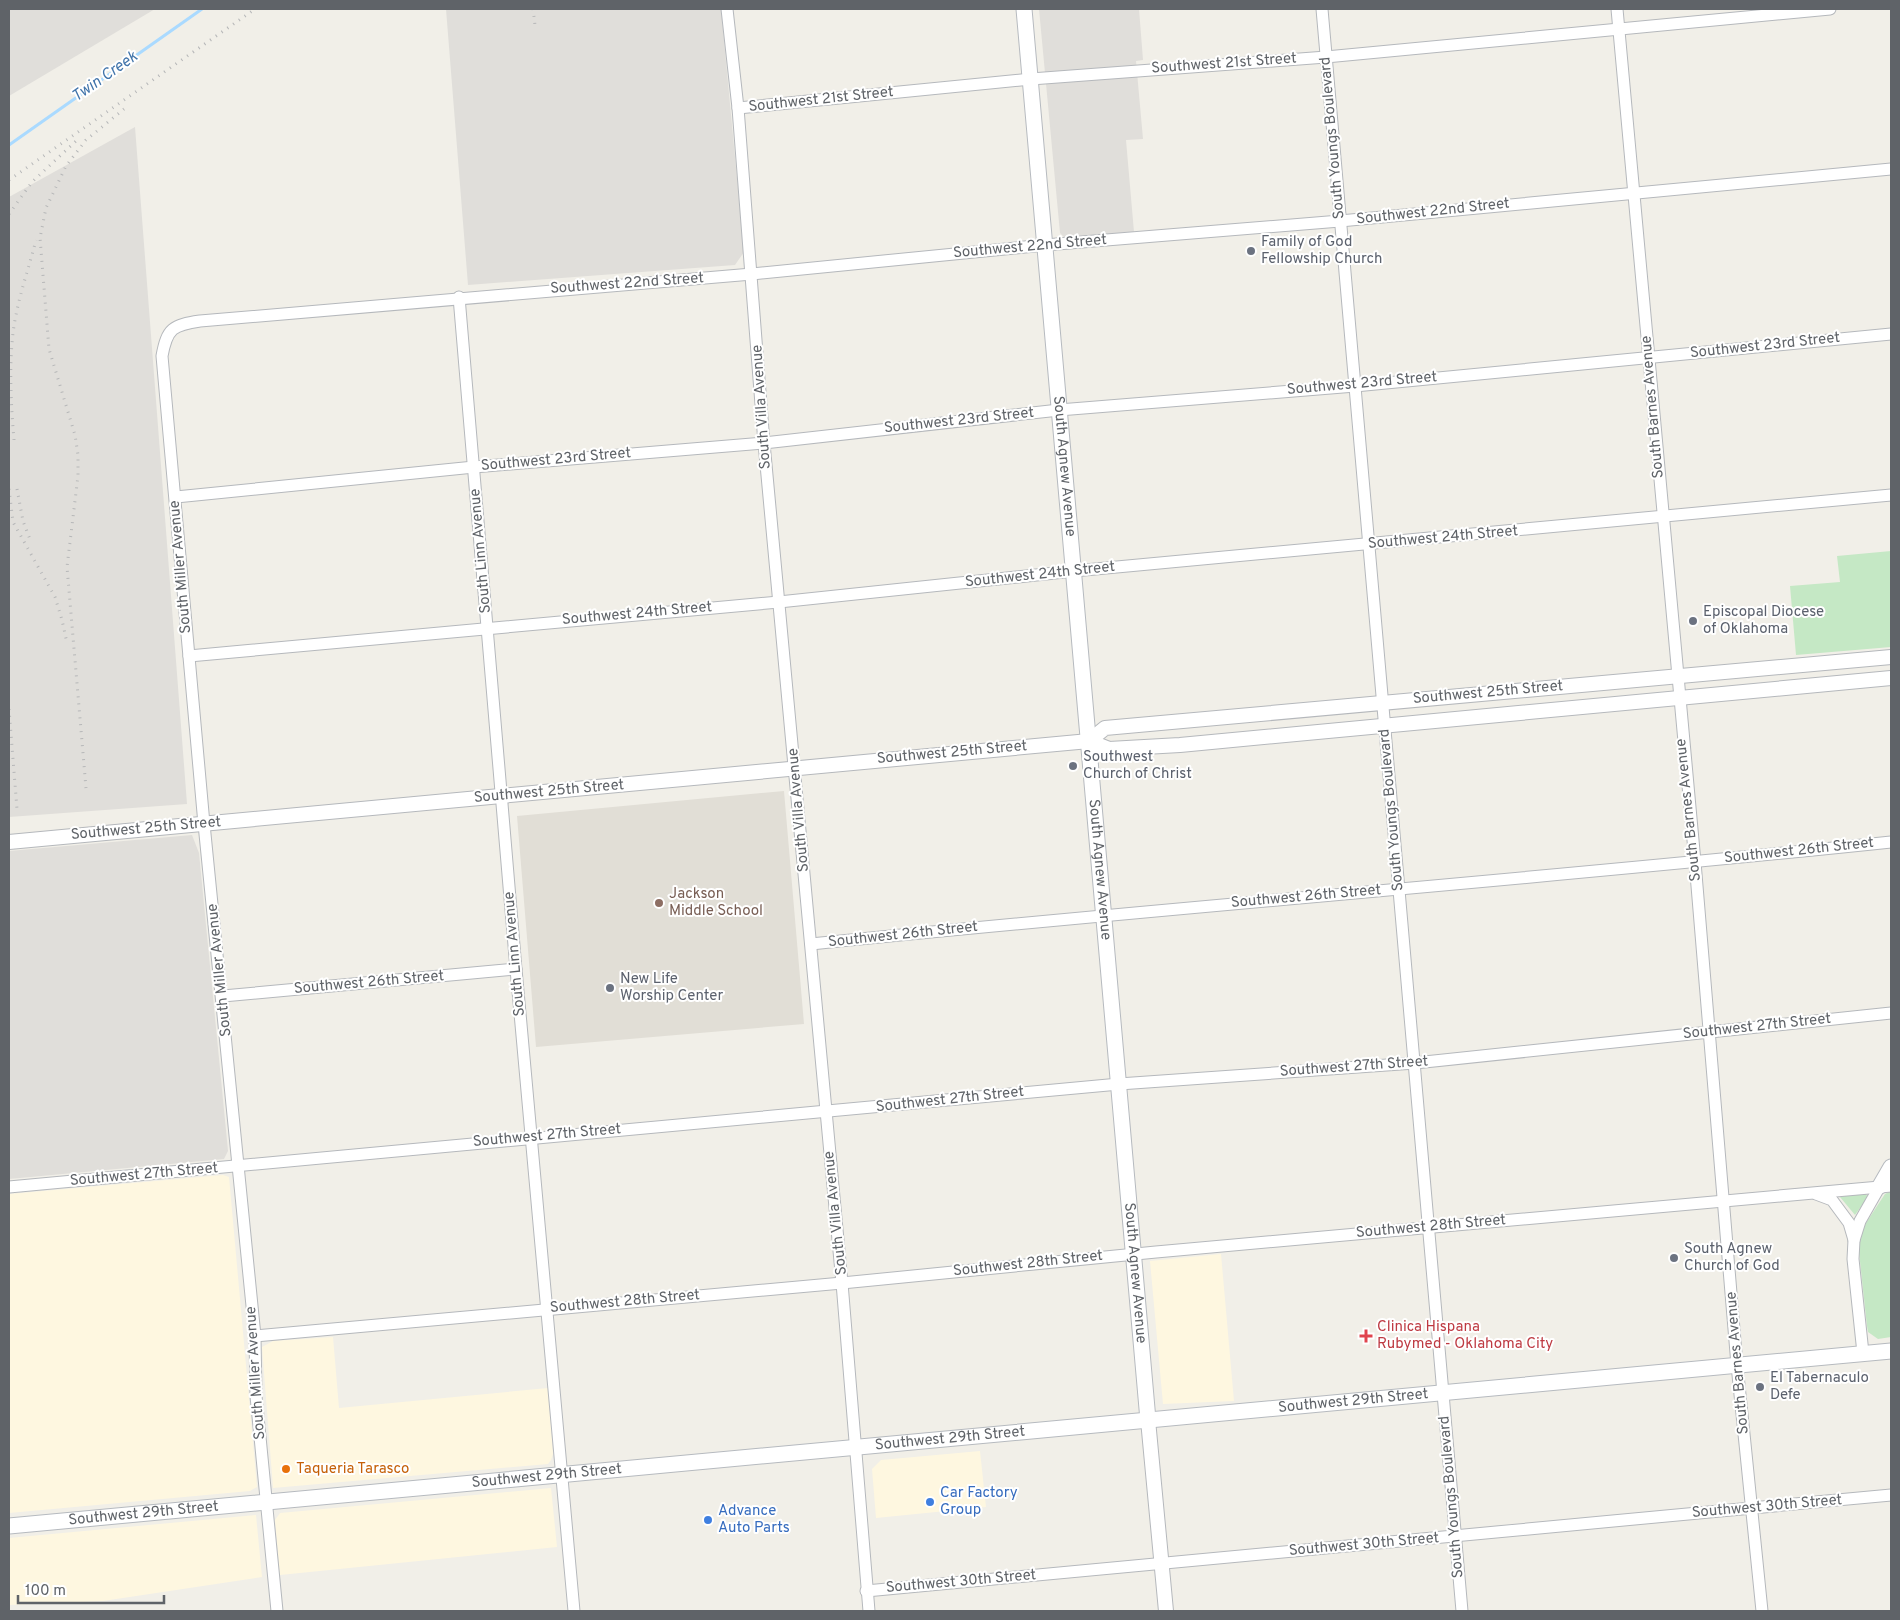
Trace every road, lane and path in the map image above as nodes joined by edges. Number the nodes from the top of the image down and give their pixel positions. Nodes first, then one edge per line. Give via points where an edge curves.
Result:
1 (727, 9) edge
2 (1024, 9) edge
3 (1322, 9) edge
4 (1617, 9) edge
5 (1830, 9) edge
6 (1618, 27) junction
7 (1326, 57) junction
8 (1031, 79) junction
9 (738, 108) junction
10 (1891, 169) edge
11 (1635, 192) junction
12 (1340, 221) junction
13 (1045, 245) junction
14 (752, 274) junction
15 (459, 297) junction
16 (170, 330) joint
17 (1891, 334) edge
18 (1648, 358) junction
19 (1355, 386) junction
20 (1059, 410) junction
21 (764, 443) junction
22 (474, 467) junction
23 (1891, 495) edge
24 (176, 497) junction
25 (1662, 517) junction
26 (1368, 545) junction
27 (1074, 571) junction
28 (779, 602) junction
29 (487, 627) junction
30 (188, 656) junction
31 (1891, 657) edge
32 (1676, 676) junction
33 (1891, 678) edge
34 (1678, 698) junction
35 (1383, 702) junction
36 (1385, 725) junction
37 (1089, 741) junction
38 (796, 768) junction
39 (501, 797) junction
40 (204, 824) junction
41 (9, 842) edge
42 (1891, 842) edge
43 (1695, 862) junction
44 (1399, 888) junction
45 (1104, 914) junction
46 (810, 944) junction
47 (516, 969) junction
48 (223, 996) junction
49 (1891, 1012) edge
50 (1708, 1032) junction
51 (1415, 1063) junction
52 (1119, 1084) junction
53 (826, 1112) junction
54 (531, 1137) junction
55 (239, 1167) junction
56 (1891, 1168) edge
57 (1886, 1186) edge
58 (9, 1187) edge
59 (1812, 1193) junction
60 (1723, 1201) junction
61 (1428, 1227) junction
62 (1854, 1240) junction
63 (1134, 1254) junction
64 (842, 1283) junction
65 (545, 1308) junction
66 (254, 1336) junction
67 (1891, 1351) edge
68 (1863, 1354) junction
69 (1737, 1365) junction
70 (1443, 1392) junction
71 (1148, 1420) junction
72 (855, 1447) junction
73 (561, 1475) junction
74 (1891, 1495) edge
75 (266, 1502) junction
76 (1751, 1508) junction
77 (9, 1526) edge
78 (1456, 1537) junction
79 (1162, 1563) junction
80 (866, 1591) junction
81 (277, 1611) edge
82 (574, 1611) edge
83 (868, 1611) edge
84 (1166, 1611) edge
85 (1462, 1611) edge
86 (1762, 1611) edge

1 - 9 street, South Villa Avenue
2 - 8 main road, South Agnew Avenue
3 - 7 street, South Youngs Boulevard
4 - 6 street, South Barnes Avenue
5 - 6 street, Southwest 21st Street
6 - 7 street, Southwest 21st Street
6 - 11 street, South Barnes Avenue
7 - 8 street, Southwest 21st Street
7 - 12 street, South Youngs Boulevard
8 - 9 street, Southwest 21st Street
8 - 13 main road, South Agnew Avenue
9 - 14 street, South Villa Avenue
10 - 11 street, Southwest 22nd Street
11 - 12 street, Southwest 22nd Street
11 - 18 street, South Barnes Avenue
12 - 13 street, Southwest 22nd Street
12 - 19 street, South Youngs Boulevard
13 - 14 street, Southwest 22nd Street
13 - 20 main road, South Agnew Avenue
14 - 15 street, Southwest 22nd Street
14 - 21 street, South Villa Avenue
15 - 16 street, Southwest 22nd Street via 200,321 183,323
15 - 22 street, South Linn Avenue
16 - 24 street, South Miller Avenue via 162,356
17 - 18 street, Southwest 23rd Street
18 - 19 street, Southwest 23rd Street
18 - 25 street, South Barnes Avenue
19 - 20 street, Southwest 23rd Street
19 - 26 street, South Youngs Boulevard
20 - 21 street, Southwest 23rd Street
20 - 27 main road, South Agnew Avenue
21 - 22 street, Southwest 23rd Street
21 - 28 street, South Villa Avenue
22 - 24 street, Southwest 23rd Street
22 - 29 street, South Linn Avenue
23 - 25 street, Southwest 24th Street
24 - 30 street, South Miller Avenue
25 - 26 street, Southwest 24th Street
25 - 32 street, South Barnes Avenue
26 - 27 street, Southwest 24th Street
26 - 35 street, South Youngs Boulevard
27 - 28 street, Southwest 24th Street
27 - 37 main road, South Agnew Avenue
28 - 29 street, Southwest 24th Street
28 - 38 street, South Villa Avenue
29 - 30 street, Southwest 24th Street
29 - 39 street, South Linn Avenue
30 - 40 street, South Miller Avenue
31 - 32 street, Southwest 25th Street
32 - 34 street, South Barnes Avenue
32 - 35 street, Southwest 25th Street
33 - 34 street, Southwest 25th Street
34 - 36 street, Southwest 25th Street
34 - 43 street, South Barnes Avenue
35 - 36 street, South Youngs Boulevard
35 - 37 street, Southwest 25th Street via 1106,728
36 - 37 street, Southwest 25th Street via 1109,750
36 - 44 street, South Youngs Boulevard
37 - 38 street, Southwest 25th Street
37 - 45 main road, South Agnew Avenue
38 - 39 street, Southwest 25th Street
38 - 46 street, South Villa Avenue
39 - 40 street, Southwest 25th Street
39 - 47 street, South Linn Avenue
40 - 41 street, Southwest 25th Street
40 - 48 street, South Miller Avenue
42 - 43 street, Southwest 26th Street
43 - 44 street, Southwest 26th Street
43 - 50 street, South Barnes Avenue
44 - 45 street, Southwest 26th Street
44 - 51 street, South Youngs Boulevard
45 - 46 street, Southwest 26th Street
45 - 52 main road, South Agnew Avenue
46 - 53 street, South Villa Avenue
47 - 48 street, Southwest 26th Street
47 - 54 street, South Linn Avenue
48 - 55 street, South Miller Avenue
49 - 50 street, Southwest 27th Street
50 - 51 street, Southwest 27th Street
50 - 60 street, South Barnes Avenue
51 - 52 street, Southwest 27th Street
51 - 61 street, South Youngs Boulevard
52 - 53 street, Southwest 27th Street
52 - 63 main road, South Agnew Avenue
53 - 54 street, Southwest 27th Street
53 - 64 street, South Villa Avenue
54 - 55 street, Southwest 27th Street
54 - 65 street, South Linn Avenue
55 - 58 street, Southwest 27th Street
55 - 66 street, South Miller Avenue
56 - 57 main road
57 - 59 street, Southwest 28th Street
57 - 62 street via 1860,1221
59 - 60 street, Southwest 28th Street
59 - 62 street via 1832,1200 1849,1223
60 - 61 street, Southwest 28th Street
60 - 69 street, South Barnes Avenue
61 - 63 street, Southwest 28th Street
61 - 70 street, South Youngs Boulevard
62 - 68 street
63 - 64 street, Southwest 28th Street
63 - 71 main road, South Agnew Avenue
64 - 65 street, Southwest 28th Street
64 - 72 street, South Villa Avenue
65 - 66 street, Southwest 28th Street
65 - 73 street, South Linn Avenue
66 - 75 street, South Miller Avenue
67 - 68 main road, Southwest 29th Street
68 - 69 main road, Southwest 29th Street
69 - 70 main road, Southwest 29th Street
69 - 76 street, South Barnes Avenue
70 - 71 main road, Southwest 29th Street
70 - 78 street, South Youngs Boulevard
71 - 72 main road, Southwest 29th Street
71 - 79 street, South Agnew Avenue
72 - 73 main road, Southwest 29th Street
72 - 80 street, South Villa Avenue
73 - 75 main road, Southwest 29th Street
73 - 82 street, South Linn Avenue
74 - 76 street, Southwest 30th Street
75 - 77 main road, Southwest 29th Street
75 - 81 street, South Miller Avenue
76 - 78 street, Southwest 30th Street
76 - 86 street, South Barnes Avenue
78 - 79 street, Southwest 30th Street
78 - 85 street, South Youngs Boulevard
79 - 80 street, Southwest 30th Street
79 - 84 street, South Agnew Avenue
80 - 83 street, South Villa Avenue

